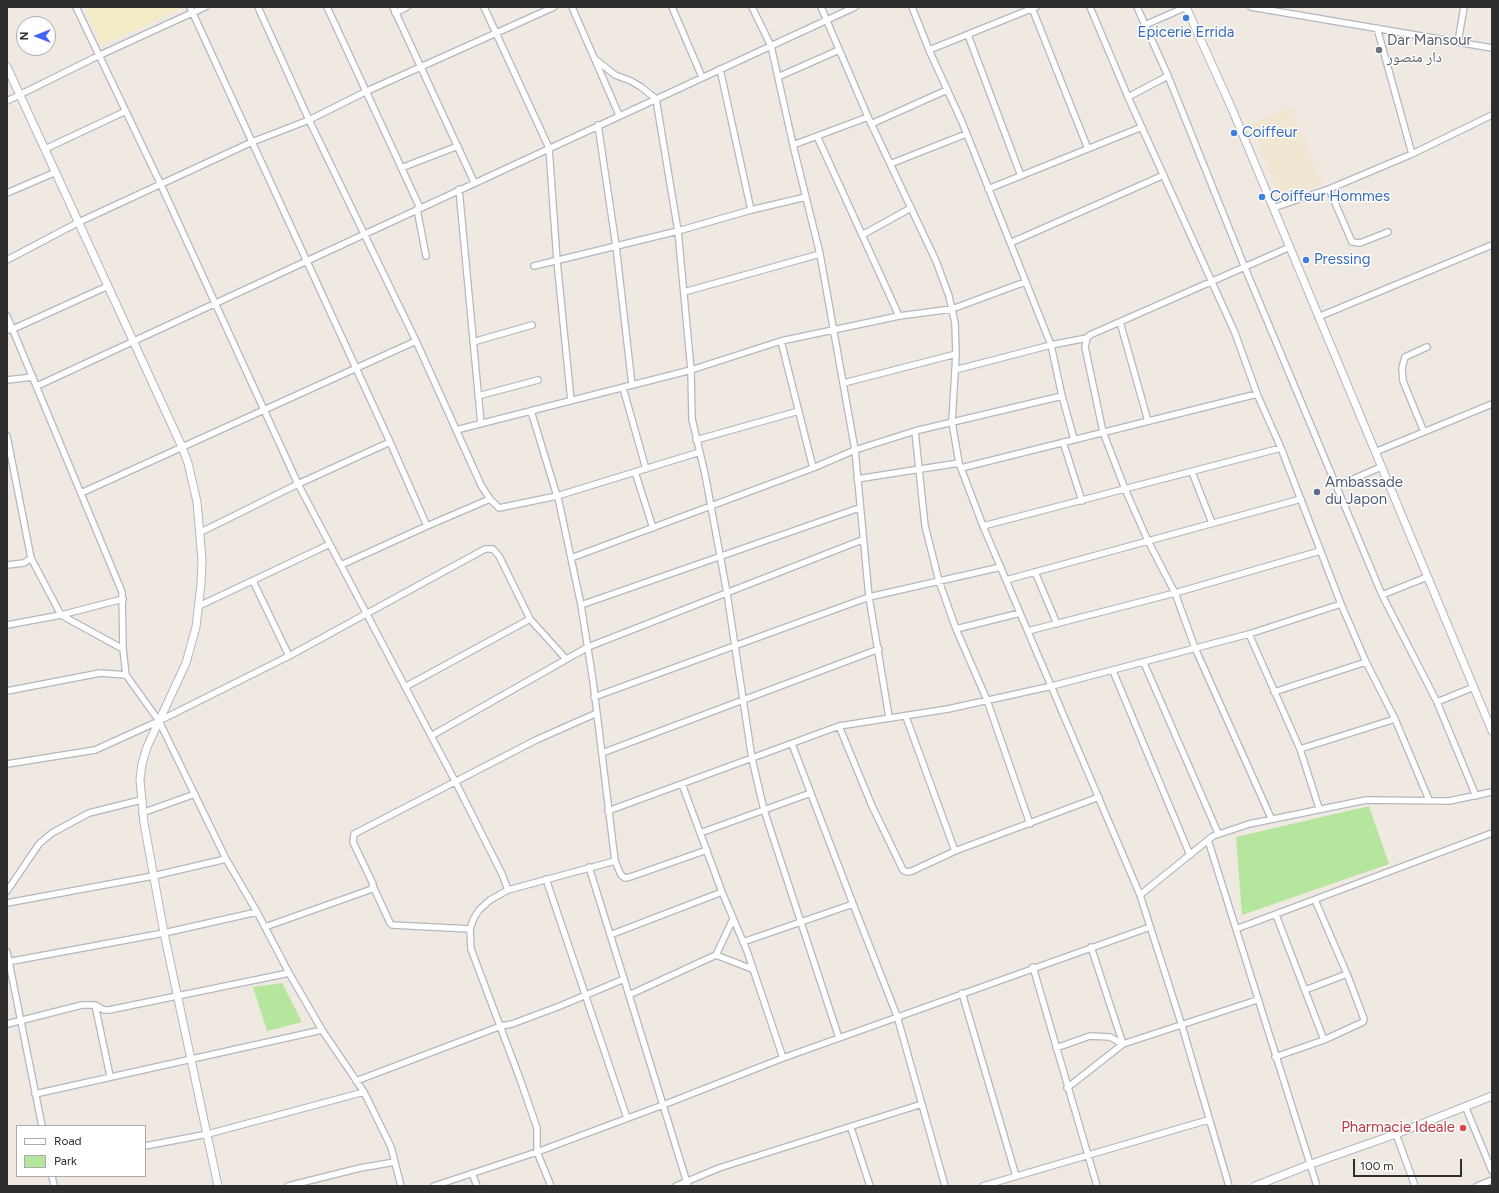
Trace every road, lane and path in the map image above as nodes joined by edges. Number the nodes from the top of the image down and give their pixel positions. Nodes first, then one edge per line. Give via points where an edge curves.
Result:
1 (76, 7) edge
2 (205, 7) edge
3 (258, 7) edge
4 (327, 7) edge
5 (407, 7) edge
6 (484, 7) edge
7 (554, 7) edge
8 (572, 7) edge
9 (672, 7) edge
10 (752, 7) edge
11 (821, 7) edge
12 (855, 7) edge
13 (912, 7) edge
14 (1090, 7) edge
15 (1137, 7) edge
16 (1186, 7) edge
17 (1251, 7) edge
18 (1464, 7) edge
19 (1034, 8) edge
20 (191, 10) edge
21 (394, 10) edge
22 (826, 20) junction
23 (1145, 25) junction
24 (1377, 28) junction
25 (496, 34) junction
26 (968, 35) junction
27 (1458, 42) junction
28 (771, 46) junction
29 (1492, 48) edge
30 (840, 50) junction
31 (929, 50) junction
32 (100, 55) junction
33 (595, 59) junction
34 (7, 67) edge
35 (421, 67) junction
36 (720, 69) junction
37 (1168, 76) junction
38 (702, 77) junction
39 (778, 77) junction
40 (948, 90) junction
41 (365, 92) junction
42 (20, 95) junction
43 (1128, 97) junction
44 (656, 99) junction
45 (7, 101) edge
46 (126, 111) junction
47 (619, 115) junction
48 (1492, 115) edge
49 (868, 117) junction
50 (309, 120) junction
51 (872, 124) junction
52 (598, 125) junction
53 (1142, 127) junction
54 (966, 134) junction
55 (818, 136) junction
56 (252, 142) junction
57 (793, 145) junction
58 (458, 146) junction
59 (549, 148) junction
60 (45, 149) junction
61 (1088, 149) junction
62 (1412, 154) junction
63 (890, 164) junction
64 (401, 168) junction
65 (56, 172) junction
66 (1164, 175) junction
67 (1021, 176) junction
68 (474, 182) junction
69 (161, 185) junction
70 (459, 189) junction
71 (988, 189) junction
72 (1329, 189) junction
73 (7, 193) edge
74 (806, 197) junction
75 (418, 208) junction
76 (911, 208) junction
77 (1273, 208) junction
78 (751, 210) junction
79 (79, 222) junction
80 (678, 231) junction
81 (1388, 232) dead end
82 (364, 233) junction
83 (862, 235) junction
84 (1010, 243) junction
85 (1492, 244) edge
86 (616, 246) junction
87 (1290, 247) junction
88 (820, 254) junction
89 (426, 256) dead end
90 (7, 260) edge
91 (306, 260) junction
92 (557, 261) junction
93 (534, 266) dead end
94 (1245, 268) junction
95 (1025, 282) junction
96 (1213, 282) junction
97 (108, 286) junction
98 (684, 292) junction
99 (216, 302) junction
100 (952, 309) junction
101 (7, 316) edge
102 (898, 316) junction
103 (1318, 317) junction
104 (1120, 322) junction
105 (532, 325) dead end
106 (834, 328) junction
107 (10, 330) edge
108 (1087, 338) junction
109 (133, 340) junction
110 (416, 341) junction
111 (781, 341) junction
112 (473, 342) junction
113 (1051, 345) junction
114 (1427, 347) dead end
115 (956, 354) junction
116 (356, 368) junction
117 (691, 370) junction
118 (955, 370) junction
119 (33, 377) junction
120 (7, 380) edge
121 (538, 380) dead end
122 (844, 383) junction
123 (632, 385) junction
124 (37, 386) junction
125 (623, 388) junction
126 (1257, 394) junction
127 (478, 396) junction
128 (1062, 396) junction
129 (571, 401) junction
130 (1492, 404) edge
131 (264, 410) junction
132 (531, 411) junction
133 (799, 411) junction
134 (1148, 421) junction
135 (952, 422) junction
136 (481, 424) junction
137 (456, 430) junction
138 (915, 431) junction
139 (1103, 432) junction
140 (1424, 432) junction
141 (7, 436) edge
142 (1074, 439) junction
143 (696, 440) junction
144 (390, 442) junction
145 (1063, 442) junction
146 (182, 447) junction
147 (1281, 448) junction
148 (855, 450) junction
149 (700, 452) junction
150 (1375, 452) junction
151 (960, 466) junction
152 (1381, 467) junction
153 (813, 468) junction
154 (646, 469) junction
155 (920, 469) junction
156 (635, 472) junction
157 (1192, 472) junction
158 (857, 479) junction
159 (298, 484) junction
160 (1337, 486) junction
161 (1125, 489) junction
162 (82, 493) junction
163 (557, 496) junction
164 (490, 499) junction
165 (1301, 499) junction
166 (1082, 500) junction
167 (711, 506) junction
168 (859, 508) junction
169 (1212, 523) junction
170 (426, 526) junction
171 (983, 526) junction
172 (653, 528) junction
173 (200, 532) junction
174 (862, 540) junction
175 (1148, 541) junction
176 (330, 544) junction
177 (1320, 552) junction
178 (721, 556) junction
179 (31, 558) junction
180 (571, 558) junction
181 (7, 565) edge
182 (341, 565) junction
183 (1000, 567) junction
184 (1035, 572) junction
185 (1427, 577) junction
186 (1006, 580) junction
187 (253, 581) junction
188 (939, 581) junction
189 (728, 593) junction
190 (1175, 593) junction
191 (1382, 595) junction
192 (869, 597) junction
193 (123, 598) junction
194 (1341, 604) junction
195 (581, 605) junction
196 (199, 606) junction
197 (1020, 612) junction
198 (61, 615) junction
199 (367, 615) junction
200 (530, 619) junction
201 (1057, 624) junction
202 (7, 625) edge
203 (956, 629) junction
204 (1028, 631) junction
205 (1248, 634) junction
206 (735, 644) junction
207 (588, 647) junction
208 (123, 648) junction
209 (879, 648) junction
210 (1195, 648) junction
211 (289, 656) junction
212 (566, 660) junction
213 (1366, 662) junction
214 (1144, 663) junction
215 (1112, 671) junction
216 (126, 675) junction
217 (1052, 686) junction
218 (405, 687) junction
219 (1474, 687) junction
220 (7, 691) edge
221 (1274, 692) junction
222 (594, 697) junction
223 (745, 700) junction
224 (987, 700) junction
225 (1437, 702) junction
226 (597, 713) junction
227 (889, 717) junction
228 (906, 717) junction
229 (1395, 719) junction
230 (159, 721) junction
231 (839, 726) junction
232 (1492, 731) edge
233 (430, 736) junction
234 (792, 744) junction
235 (1300, 749) junction
236 (602, 753) junction
237 (752, 759) junction
238 (7, 764) edge
239 (455, 781) junction
240 (682, 784) junction
241 (1492, 792) edge
242 (811, 793) junction
243 (195, 794) junction
244 (1476, 796) junction
245 (1099, 797) junction
246 (141, 800) junction
247 (1429, 800) junction
248 (1319, 808) junction
249 (764, 810) junction
250 (608, 811) junction
251 (142, 813) junction
252 (1271, 818) junction
253 (1030, 824) junction
254 (700, 833) junction
255 (1218, 833) junction
256 (1492, 833) edge
257 (1208, 840) junction
258 (707, 850) junction
259 (955, 851) junction
260 (1190, 855) junction
261 (226, 859) junction
262 (615, 861) junction
263 (589, 867) junction
264 (153, 876) junction
265 (546, 879) junction
266 (373, 886) junction
267 (508, 890) junction
268 (7, 891) edge
269 (722, 892) junction
270 (1140, 895) junction
271 (1315, 900) junction
272 (7, 903) edge
273 (853, 904) junction
274 (257, 912) junction
275 (1276, 915) junction
276 (733, 919) junction
277 (800, 922) junction
278 (265, 927) junction
279 (1150, 927) junction
280 (470, 929) junction
281 (1236, 929) junction
282 (164, 933) junction
283 (610, 935) junction
284 (743, 942) junction
285 (1091, 947) junction
286 (7, 952) edge
287 (716, 955) junction
288 (8, 962) edge
289 (1033, 967) junction
290 (752, 969) junction
291 (289, 973) junction
292 (1347, 974) junction
293 (624, 979) junction
294 (1305, 990) junction
295 (962, 993) junction
296 (177, 995) junction
297 (586, 995) junction
298 (629, 995) junction
299 (1257, 1000) junction
300 (95, 1005) junction
301 (897, 1016) junction
302 (21, 1021) junction
303 (7, 1024) edge
304 (501, 1026) junction
305 (1182, 1026) junction
306 (322, 1030) junction
307 (839, 1038) junction
308 (1324, 1040) junction
309 (1123, 1044) junction
310 (1056, 1048) junction
311 (1275, 1057) junction
312 (192, 1058) junction
313 (783, 1058) junction
314 (110, 1076) junction
315 (356, 1081) junction
316 (1067, 1088) junction
317 (364, 1092) junction
318 (35, 1094) junction
319 (1492, 1096) edge
320 (922, 1104) junction
321 (663, 1105) junction
322 (1465, 1106) junction
323 (627, 1118) junction
324 (1208, 1120) junction
325 (42, 1125) edge
326 (851, 1128) junction
327 (208, 1134) junction
328 (1396, 1134) junction
329 (146, 1146) edge
330 (537, 1152) junction
331 (1087, 1156) junction
332 (395, 1162) junction
333 (1311, 1164) junction
334 (1492, 1171) edge
335 (472, 1173) junction
336 (1016, 1176) junction
337 (1492, 1180) edge
338 (303, 1184) edge
339 (687, 1184) edge
340 (218, 1186) edge
341 (288, 1186) edge
342 (402, 1186) edge
343 (434, 1186) edge
344 (476, 1186) edge
345 (551, 1186) edge
346 (676, 1186) edge
347 (870, 1186) edge
348 (945, 1186) edge
349 (983, 1186) edge
350 (1097, 1186) edge
351 (1228, 1186) edge
352 (1255, 1186) edge
353 (1317, 1186) edge
354 (1415, 1186) edge
355 (1477, 1186) edge

1 - 32 street
2 - 20 street
3 - 50 street
4 - 41 street
5 - 21 street
6 - 25 street
7 - 25 street
8 - 33 street
9 - 38 street
10 - 28 street
11 - 22 street
12 - 22 street
13 - 31 street
14 - 43 street
15 - 23 street
16 - 23 street
16 - 77 street
17 - 24 street
18 - 27 street
19 - 26 street
19 - 61 street
20 - 32 street
20 - 56 street
21 - 35 street
22 - 28 street
22 - 30 street
23 - 37 street
24 - 27 street
24 - 62 street
25 - 35 street
25 - 59 street
26 - 31 street
26 - 67 street
27 - 29 street
28 - 36 street
28 - 39 street
30 - 39 street
30 - 49 street
31 - 40 street
32 - 42 street
32 - 46 street
33 - 44 street
33 - 47 street
34 - 42 street
35 - 41 street
35 - 58 street
36 - 38 street
36 - 78 street
37 - 43 street
37 - 94 street
38 - 44 street
39 - 57 street
40 - 51 street
40 - 54 street
41 - 50 street
41 - 64 street
42 - 45 street
42 - 60 street
43 - 53 street
44 - 47 street
44 - 80 street
46 - 60 street
46 - 69 street
47 - 52 street
48 - 62 street
49 - 51 street
49 - 55 street
50 - 56 street
50 - 82 street
51 - 63 street
52 - 59 street
52 - 86 street
53 - 61 street
53 - 66 street
54 - 63 street
54 - 71 street
55 - 57 street
55 - 83 street
56 - 69 street
56 - 91 street
57 - 74 street
58 - 64 street
58 - 68 street
59 - 68 street
59 - 92 street
60 - 65 street
61 - 67 street
62 - 72 street
63 - 76 street
64 - 75 street
65 - 73 street
65 - 79 street
66 - 84 street
66 - 96 street
67 - 71 street
68 - 70 street
69 - 79 street
69 - 99 street
70 - 75 street
70 - 112 street
71 - 84 street
72 - 77 street
72 - 81 street via 1352,242 1360,243
74 - 78 street
74 - 88 street
75 - 82 street
75 - 89 street
76 - 83 street
76 - 100 street via 936,261
77 - 87 street
78 - 80 street
79 - 90 street
79 - 97 street
80 - 86 street
80 - 98 street
82 - 91 street
82 - 110 street
83 - 102 street
84 - 95 street
85 - 103 street
86 - 92 street
86 - 123 street
87 - 94 street
87 - 103 street
88 - 98 street
88 - 106 street
91 - 99 street
91 - 116 street
92 - 93 street
92 - 129 street
94 - 96 street
94 - 160 street
95 - 100 street
95 - 113 street
96 - 104 street
96 - 126 street
97 - 107 street
97 - 109 street
98 - 117 street
99 - 109 street
99 - 131 street
100 - 102 street
100 - 115 street
101 - 107 street
102 - 106 street
103 - 150 street
104 - 108 street
104 - 134 street
105 - 112 street
106 - 111 street
106 - 122 street
107 - 119 street
108 - 113 street
108 - 139 street via 1085,347
109 - 124 street
109 - 146 street
110 - 116 street
110 - 137 street
111 - 117 street
111 - 133 street
112 - 127 street
113 - 118 street
113 - 128 street
114 - 140 street via 1404,357 1402,368 1403,381
115 - 118 street
115 - 122 street
116 - 131 street
116 - 144 street
117 - 123 street
117 - 143 street via 692,419
118 - 135 street
119 - 120 street
119 - 124 street
121 - 127 street
122 - 148 street
123 - 125 street
124 - 162 street
125 - 129 street
125 - 154 street
126 - 134 street
126 - 147 street
127 - 136 street
128 - 135 street
128 - 142 street
129 - 132 street
130 - 140 street
131 - 146 street
131 - 159 street
132 - 136 street
132 - 163 street
133 - 143 street
133 - 153 street
134 - 139 street
135 - 138 street
135 - 151 street
136 - 137 street
137 - 164 street
138 - 148 street
138 - 155 street
139 - 142 street
139 - 161 street
140 - 150 street
141 - 179 street
142 - 145 street
143 - 149 street
144 - 159 street
144 - 170 street
145 - 151 street
145 - 166 street
146 - 162 street
146 - 173 street via 193,482
147 - 157 street
147 - 165 street
148 - 153 street
148 - 158 street
149 - 154 street
149 - 167 street
150 - 152 street
151 - 155 street
151 - 171 street
152 - 160 street
152 - 185 street
153 - 167 street
154 - 156 street
155 - 158 street
155 - 188 street via 924,526
156 - 163 street
156 - 172 street
157 - 161 street
157 - 169 street
158 - 168 street
159 - 173 street
159 - 176 street
160 - 191 street
161 - 166 street
161 - 175 street
162 - 193 street
163 - 164 street via 505,508 499,508
163 - 180 street
164 - 170 street
165 - 169 street
165 - 177 street
166 - 171 street
167 - 172 street
167 - 178 street
168 - 174 street
168 - 178 street
169 - 175 street
170 - 182 street
171 - 183 street
172 - 180 street
173 - 196 street via 202,560
174 - 189 street
174 - 192 street
175 - 184 street
175 - 190 street
176 - 182 street
176 - 187 street
177 - 190 street
177 - 194 street
178 - 189 street
178 - 195 street
179 - 181 street
179 - 198 street
180 - 195 street
182 - 199 street
183 - 186 street
183 - 188 street
184 - 186 street
184 - 201 street
185 - 191 street
185 - 219 street
186 - 197 street
187 - 196 street
187 - 211 street
188 - 192 street
188 - 203 street
189 - 206 street
189 - 207 street
190 - 201 street
190 - 210 street
191 - 225 street
192 - 206 street
192 - 209 street
193 - 198 street
193 - 208 street
194 - 205 street
194 - 213 street
195 - 207 street
196 - 230 street via 186,663
197 - 203 street
197 - 204 street
198 - 202 street
198 - 208 street
199 - 200 street via 485,549 493,549 499,556
199 - 211 street
199 - 218 street
200 - 212 street
200 - 218 street
201 - 204 street
203 - 224 street
204 - 217 street
205 - 210 street
205 - 221 street
206 - 222 street
206 - 223 street
207 - 212 street
207 - 222 street
208 - 216 street
209 - 223 street
209 - 227 street
210 - 214 street
210 - 252 street
211 - 230 street
212 - 233 street
213 - 221 street
213 - 229 street
214 - 215 street
214 - 255 street
215 - 217 street
215 - 260 street
216 - 220 street via 100,673
216 - 230 street
217 - 224 street
217 - 245 street
218 - 233 street
219 - 225 street
219 - 232 street
221 - 235 street
222 - 226 street
223 - 236 street
223 - 237 street
224 - 228 street
224 - 253 street
225 - 244 street
226 - 236 street
226 - 239 street
227 - 228 street
227 - 231 street
228 - 259 street
229 - 235 street
229 - 247 street
230 - 238 street via 95,750
230 - 243 street
230 - 246 street via 142,764
231 - 234 street
231 - 259 street via 872,806 903,870 912,871
233 - 239 street
234 - 237 street
234 - 242 street
235 - 248 street
236 - 250 street
237 - 240 street
237 - 249 street
239 - 266 street via 354,834 353,842
239 - 267 street
240 - 250 street
240 - 254 street
241 - 244 street
242 - 249 street
242 - 273 street
243 - 251 street
243 - 261 street
244 - 247 street via 1454,801
245 - 253 street
245 - 270 street
246 - 251 street
246 - 268 street via 89,813 52,833 38,844
247 - 248 street via 1366,800
248 - 252 street
249 - 254 street
249 - 277 street
250 - 262 street
251 - 264 street
252 - 255 street
253 - 259 street
254 - 258 street
255 - 257 street
256 - 271 street
257 - 260 street
257 - 281 street
258 - 262 street via 625,878
258 - 269 street
260 - 270 street
261 - 264 street
261 - 274 street
262 - 263 street
263 - 265 street
263 - 283 street
264 - 272 street
264 - 282 street
265 - 267 street
265 - 297 street
266 - 278 street via 372,889
266 - 280 street via 392,925
267 - 280 street via 479,910
269 - 276 street
269 - 283 street
270 - 279 street
271 - 275 street
271 - 292 street
273 - 277 street
273 - 301 street
274 - 278 street
274 - 282 street
275 - 281 street
275 - 294 street
276 - 284 street
276 - 287 street
277 - 284 street
277 - 307 street
278 - 291 street
279 - 285 street
279 - 305 street
280 - 304 street via 471,949
281 - 299 street
282 - 288 street
282 - 296 street
283 - 293 street
284 - 290 street
285 - 289 street
285 - 309 street
286 - 288 street
287 - 290 street
287 - 298 street
288 - 302 street
289 - 295 street
289 - 310 street
290 - 313 street
291 - 296 street
291 - 306 street
292 - 294 street
292 - 308 street via 1364,1020
293 - 297 street
293 - 298 street
294 - 308 street
295 - 301 street
295 - 336 street
296 - 300 street via 109,1010
296 - 312 street
297 - 304 street
297 - 323 street
298 - 321 street
299 - 305 street
299 - 311 street
300 - 302 street via 82,1005
300 - 314 street
301 - 307 street
301 - 320 street
302 - 303 street
302 - 318 street
304 - 315 street
304 - 330 street via 537,1128
305 - 309 street
305 - 324 street
306 - 312 street
306 - 315 street
307 - 313 street
308 - 311 street
309 - 310 street via 1110,1037 1090,1036
309 - 316 street
310 - 316 street
311 - 333 street
312 - 314 street
312 - 327 street
313 - 321 street
314 - 318 street
315 - 317 street
316 - 331 street
317 - 327 street
317 - 332 street via 391,1146
318 - 325 street
319 - 322 street
320 - 326 street
320 - 348 street
321 - 323 street
321 - 339 street
322 - 328 street
322 - 334 street
323 - 330 street
324 - 331 street
324 - 351 street
326 - 339 street via 719,1168
326 - 347 street
327 - 329 street
327 - 340 street
328 - 333 street
328 - 354 street
330 - 335 street
330 - 345 street
331 - 336 street
331 - 350 street
332 - 338 street via 360,1168
332 - 342 street
333 - 352 street
333 - 353 street
335 - 343 street
335 - 344 street
336 - 349 street
337 - 355 street
338 - 341 street
339 - 346 street

